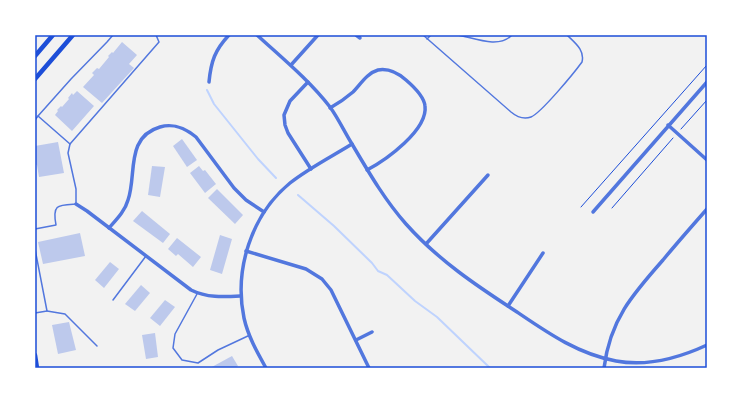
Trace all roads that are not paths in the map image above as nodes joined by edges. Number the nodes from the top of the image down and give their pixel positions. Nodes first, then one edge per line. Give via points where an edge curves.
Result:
1 (53, 35) edge
2 (73, 35) edge
3 (113, 35) edge
4 (156, 35) edge
5 (229, 35) edge
6 (257, 35) edge
7 (318, 35) edge
8 (356, 35) edge
9 (423, 35) edge
10 (431, 35) edge
11 (458, 35) edge
12 (512, 35) edge
13 (567, 35) edge
14 (360, 38) dead end
15 (427, 39) junction
16 (35, 56) edge
17 (291, 65) junction
18 (35, 79) edge
19 (209, 82) dead end
20 (308, 82) junction
21 (707, 82) edge
22 (330, 108) junction
23 (38, 116) junction
24 (35, 120) edge
25 (668, 125) junction
26 (70, 144) junction
27 (352, 144) junction
28 (707, 160) edge
29 (310, 169) junction
30 (368, 170) junction
31 (488, 175) dead end
32 (76, 204) junction
33 (707, 210) edge
34 (264, 212) junction
35 (593, 212) dead end
36 (109, 228) junction
37 (35, 229) edge
38 (426, 244) junction
39 (35, 249) edge
40 (246, 251) junction
41 (543, 253) dead end
42 (146, 256) junction
43 (198, 293) junction
44 (241, 296) junction
45 (113, 300) dead end
46 (508, 306) junction
47 (47, 311) junction
48 (35, 313) edge
49 (372, 332) dead end
50 (250, 335) junction
51 (356, 340) junction
52 (707, 345) edge
53 (97, 346) dead end
54 (35, 355) edge
55 (606, 359) junction
56 (37, 368) edge
57 (266, 368) edge
58 (369, 368) edge
59 (604, 368) edge

1 - 16 main road
2 - 18 main road
3 - 23 lane
4 - 26 lane via 158,42
5 - 19 street via 212,59
6 - 17 street
7 - 17 street
8 - 14 street
9 - 15 lane
10 - 15 lane
11 - 12 lane via 496,43 508,40
13 - 15 lane via 581,51 582,62 544,106 526,118 511,112
17 - 20 street
20 - 22 street
20 - 29 street via 290,101 284,115 288,133
21 - 25 street
22 - 27 street
22 - 30 street via 341,102 371,73 378,70 396,72 422,98 425,107 424,117 417,128 388,157
23 - 24 lane
23 - 26 lane
25 - 28 street
25 - 35 street
26 - 32 lane via 68,153 76,189
27 - 29 street
27 - 30 street
29 - 34 street via 280,192
30 - 38 street via 406,224
31 - 38 street
32 - 36 street
32 - 37 lane via 57,207 54,214 56,224
33 - 55 street via 628,301 613,331
34 - 36 street via 234,188 196,137 181,127 167,125 150,131 138,144 128,200 124,211
34 - 40 street
36 - 42 street
38 - 46 street via 451,267
39 - 47 lane
40 - 44 street
40 - 51 street via 306,269 322,279 331,290
41 - 46 street
42 - 43 street
42 - 45 lane
43 - 44 street via 212,296
43 - 50 lane via 174,334 172,348 182,360 198,363
44 - 50 street via 244,318
46 - 55 street via 567,344
47 - 48 lane
47 - 53 lane via 65,314
49 - 51 street
50 - 57 street
51 - 58 street
52 - 55 street via 687,354 645,363
54 - 56 main road
55 - 59 street

